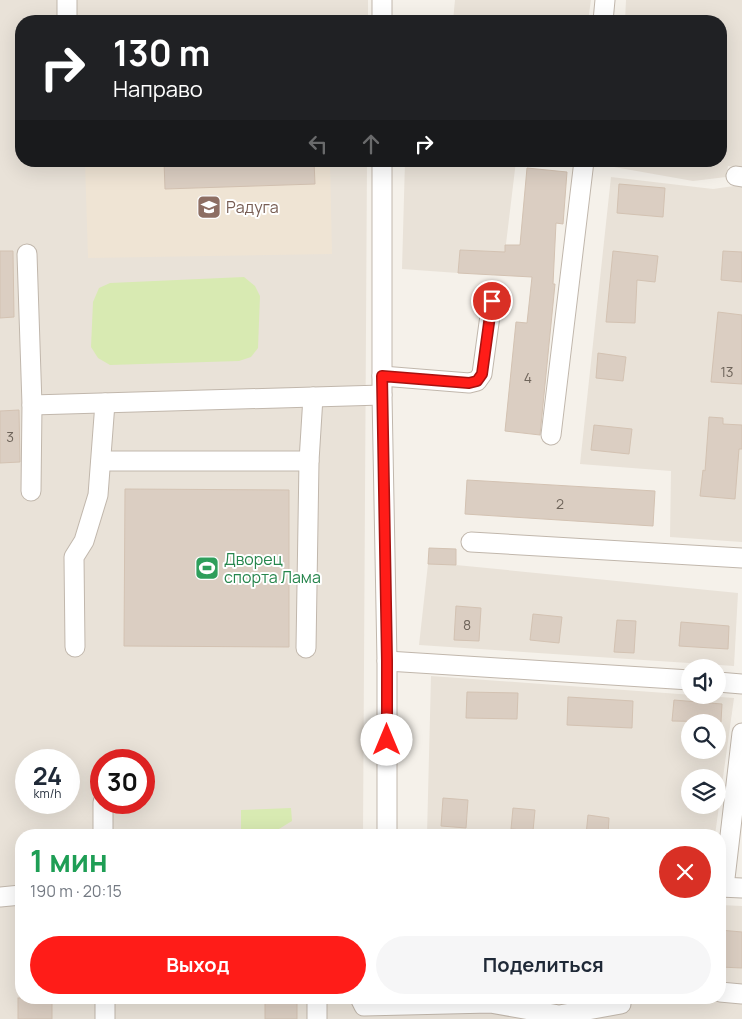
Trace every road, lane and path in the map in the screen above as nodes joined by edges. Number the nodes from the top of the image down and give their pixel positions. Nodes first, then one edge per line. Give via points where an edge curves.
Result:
1 (67, 0) edge
2 (382, 0) edge
3 (605, 0) edge
4 (67, 15) edge
5 (382, 15) edge
6 (604, 15) edge
7 (382, 167) edge
8 (583, 167) edge
9 (27, 254) dead end
10 (492, 301) dead end
11 (382, 376) junction
12 (382, 395) junction
13 (313, 397) junction
14 (105, 403) junction
15 (32, 405) junction
16 (551, 435) dead end
17 (101, 461) junction
18 (309, 461) junction
19 (31, 492) dead end
20 (471, 542) dead end
21 (742, 558) edge
22 (75, 647) dead end
23 (306, 648) dead end
24 (387, 661) junction
25 (681, 679) edge
26 (726, 683) edge
27 (742, 684) edge
28 (742, 733) edge
29 (103, 814) edge
30 (103, 829) edge
31 (386, 829) edge
32 (729, 888) edge
33 (15, 896) edge
34 (0, 897) edge
35 (726, 993) edge
36 (742, 994) edge
37 (105, 1004) edge
38 (317, 1004) edge
39 (363, 1004) edge
40 (448, 1004) edge
41 (496, 1004) edge
42 (620, 1007) edge
43 (105, 1019) edge
44 (318, 1019) edge

1 - 4 street
2 - 5 street
3 - 6 street
7 - 11 street
8 - 16 street
9 - 15 street
10 - 11 street via 482,374 477,381
11 - 12 street
12 - 13 street
12 - 24 street
13 - 14 street
13 - 18 street
14 - 15 street
14 - 17 street
15 - 19 street
17 - 18 street
17 - 22 street via 98,495 84,540 74,556
18 - 23 street
20 - 21 street
24 - 25 street
24 - 31 street
26 - 27 street
28 - 32 street
29 - 30 street
33 - 34 street
35 - 36 street
37 - 43 street
38 - 44 street
39 - 40 street
41 - 42 street via 559,1015

